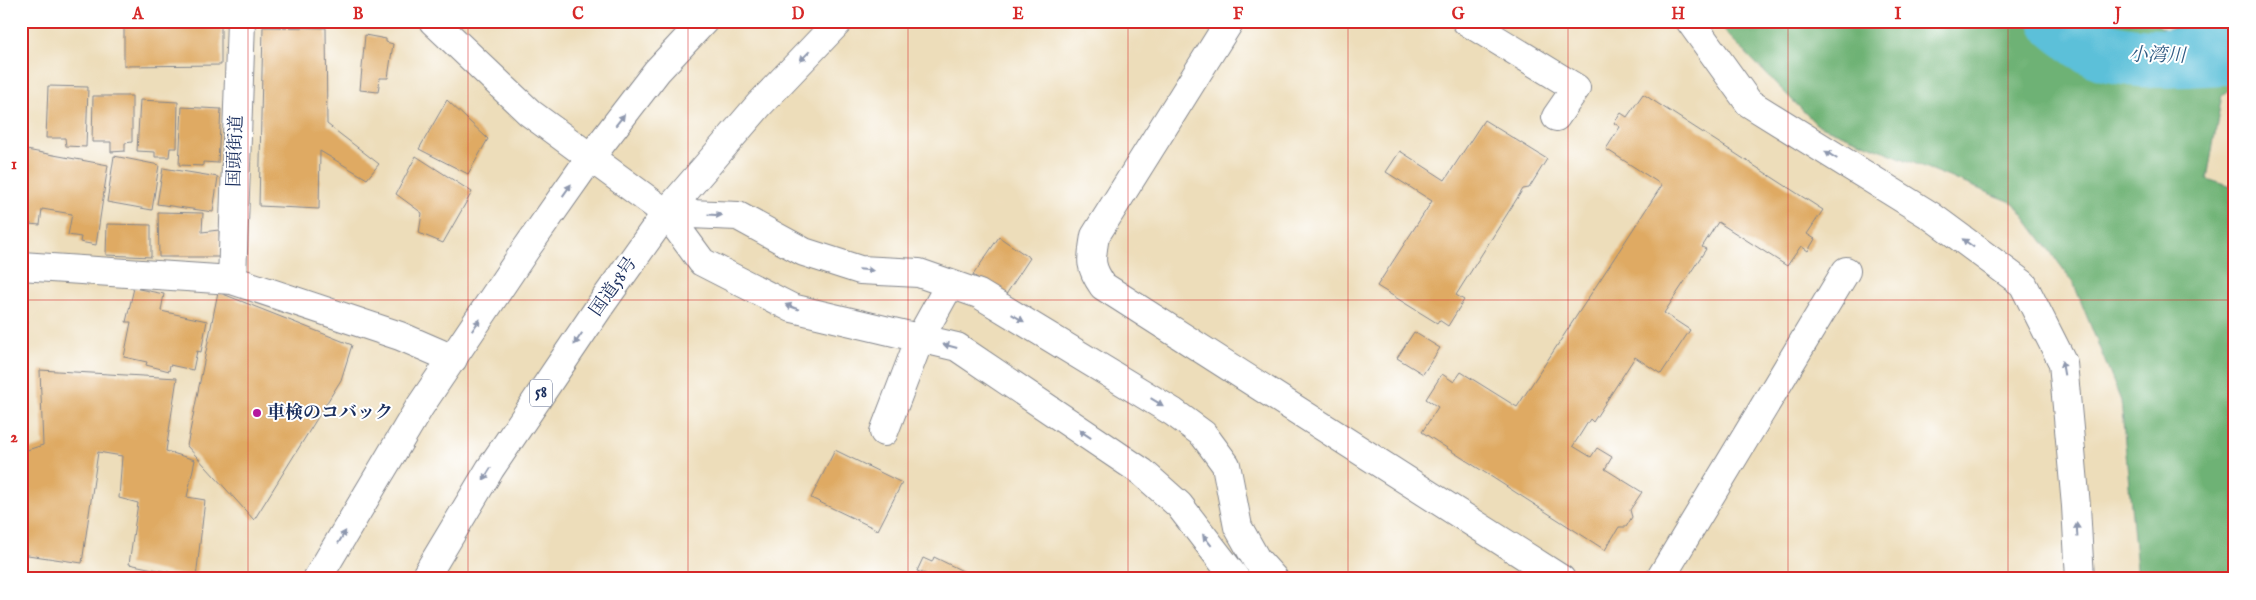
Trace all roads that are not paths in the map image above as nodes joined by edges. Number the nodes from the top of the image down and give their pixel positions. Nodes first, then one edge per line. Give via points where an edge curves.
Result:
1 (241, 21) edge
2 (433, 21) edge
3 (704, 21) edge
4 (839, 21) edge
5 (1230, 21) edge
6 (1466, 21) edge
7 (1690, 21) edge
8 (1556, 117) dead end
9 (590, 158) junction
10 (666, 213) junction
11 (21, 266) edge
12 (1846, 271) dead end
13 (232, 280) junction
14 (950, 284) junction
15 (920, 338) junction
16 (453, 359) junction
17 (884, 432) dead end
18 (318, 579) edge
19 (424, 579) edge
20 (1236, 579) edge
21 (1274, 579) edge
22 (1561, 579) edge
23 (1660, 579) edge
24 (2080, 579) edge

1 - 13 main road, 国頭街道
2 - 9 main road via 530,113
9 -> 3 main road via 657,71
4 -> 10 main road, 国道58号 / 58 via 759,105
5 - 22 main road via 1095,236 1094,272 1103,286
6 - 8 main road via 1576,88
24 -> 7 main road via 2063,363 2023,284 1931,216 1749,103
9 - 10 main road
16 -> 9 main road
10 -> 14 main road via 738,216 804,252 860,270 920,273
15 -> 10 main road via 792,308 702,262
10 -> 19 main road, 国道58号 / 58 via 490,469
11 - 13 main road
12 - 23 main road
13 - 16 main road via 400,336
14 - 15 main road
14 -> 21 main road via 978,294 1173,412 1202,434 1226,465 1238,527 1256,559
15 - 17 main road
20 -> 15 main road via 1179,504 1142,472 957,347
18 -> 16 main road via 419,408

